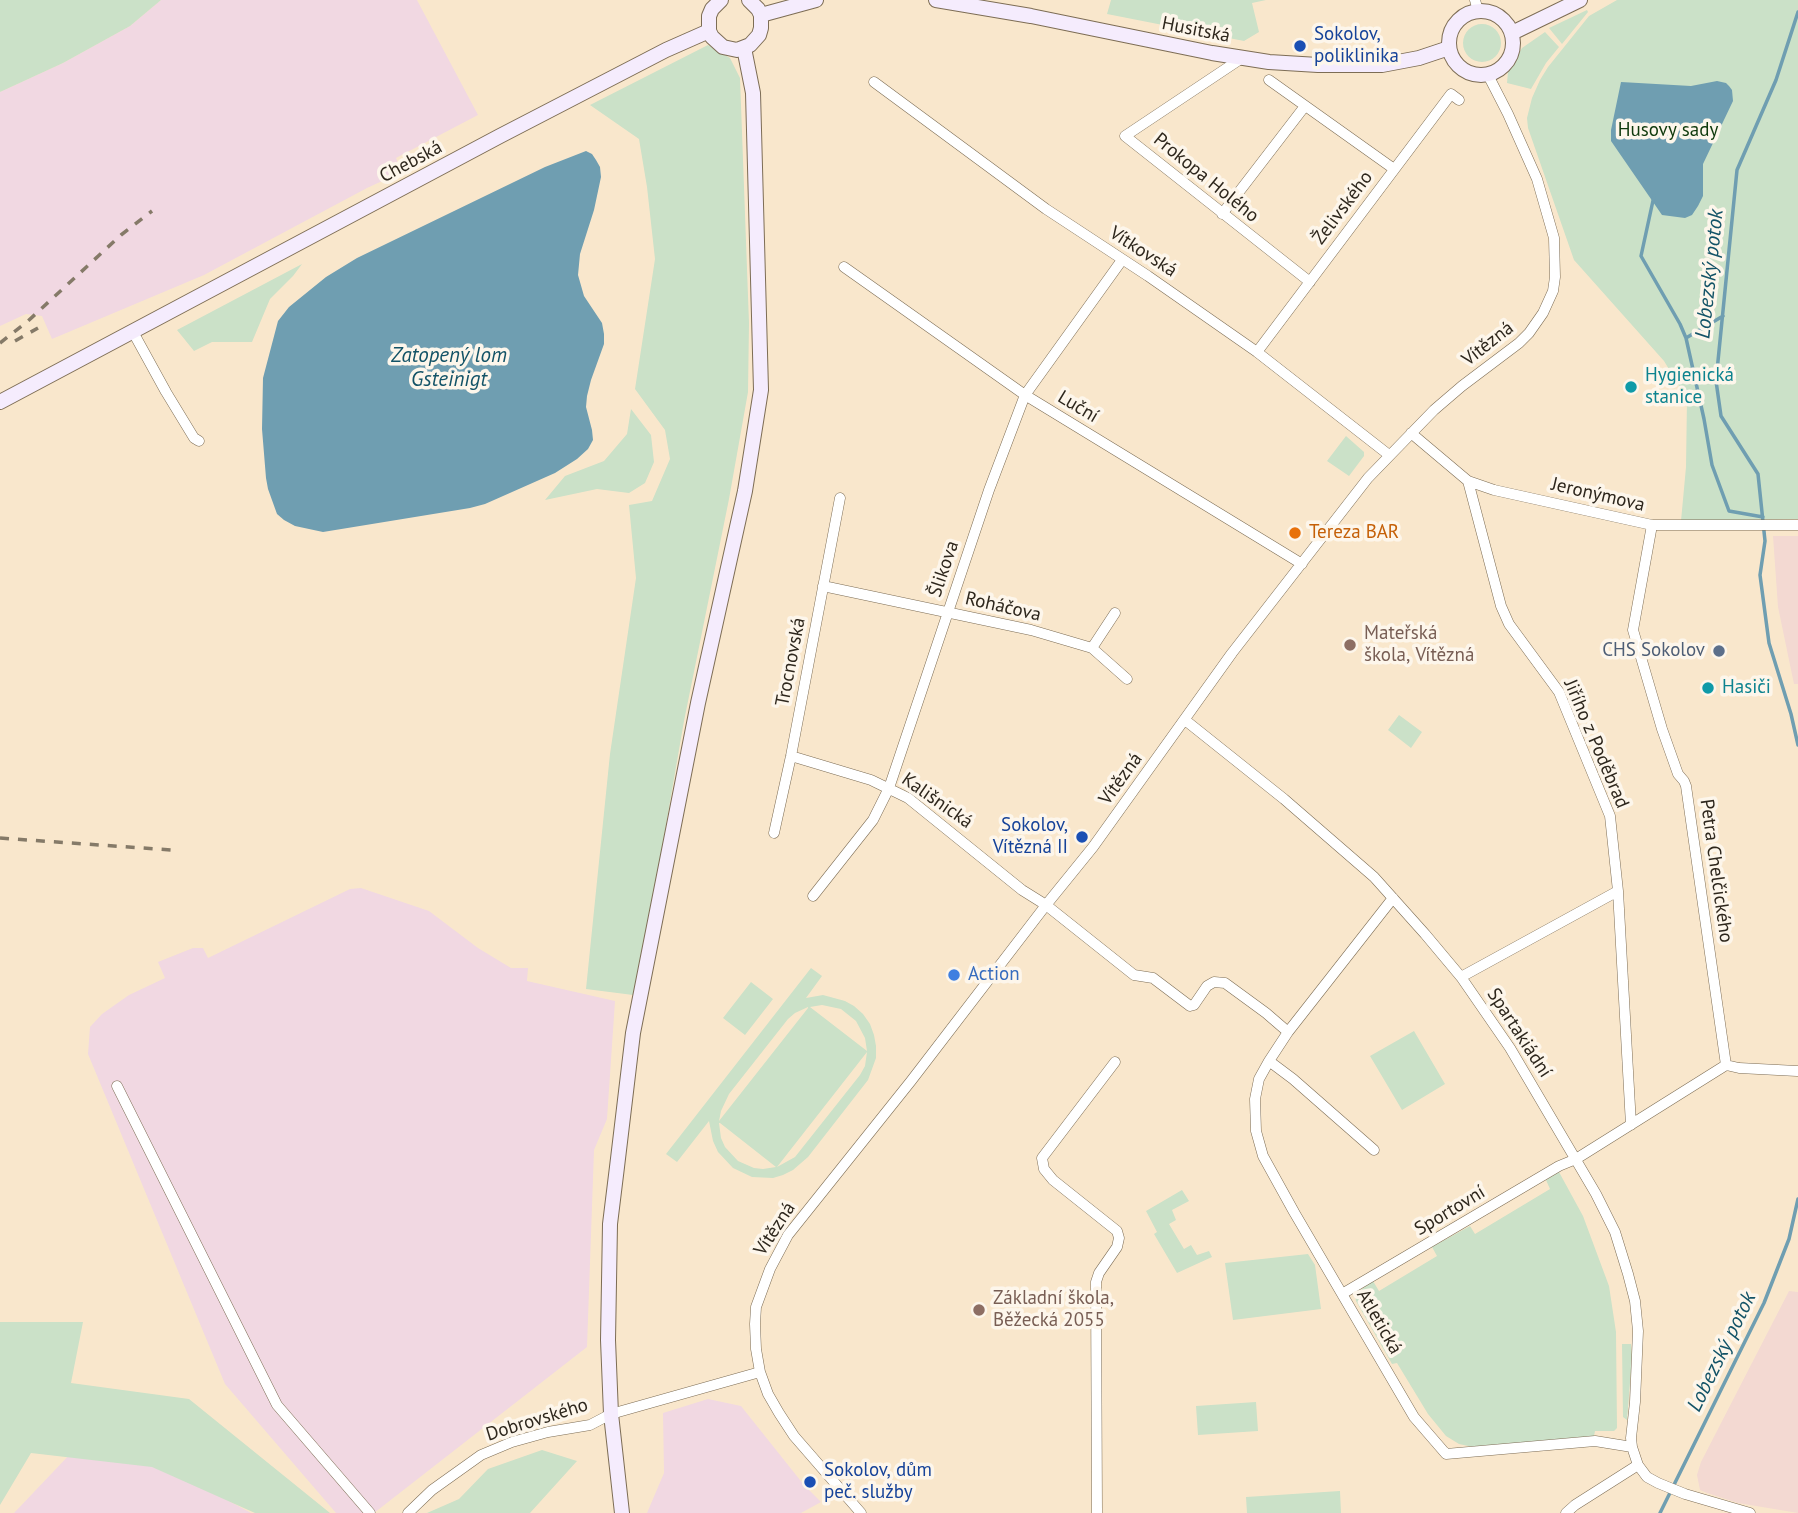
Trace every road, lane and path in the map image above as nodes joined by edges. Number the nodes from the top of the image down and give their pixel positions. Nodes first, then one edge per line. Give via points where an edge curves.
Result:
1 (721, 0) edge
2 (749, 0) edge
3 (816, 0) edge
4 (936, 0) edge
5 (1580, 0) edge
6 (1477, 5) edge
7 (761, 15) junction
8 (709, 31) junction
9 (1512, 33) junction
10 (744, 48) junction
11 (1449, 48) junction
12 (1242, 58) junction
13 (1488, 75) junction
14 (1269, 80) dead end
15 (874, 82) dead end
16 (1459, 100) dead end
17 (1305, 106) junction
18 (1394, 169) junction
19 (1222, 214) junction
20 (1122, 260) junction
21 (844, 267) dead end
22 (1310, 282) junction
23 (133, 332) junction
24 (1257, 352) junction
25 (1025, 396) junction
26 (0, 402) edge
27 (1411, 433) junction
28 (198, 441) dead end
29 (1389, 455) junction
30 (1468, 481) junction
31 (840, 498) dead end
32 (1652, 525) junction
33 (1795, 525) edge
34 (1302, 564) junction
35 (823, 586) junction
36 (948, 612) junction
37 (1115, 614) dead end
38 (1092, 648) junction
39 (1127, 679) dead end
40 (1185, 720) junction
41 (791, 756) junction
42 (889, 788) junction
43 (774, 833) dead end
44 (1618, 891) junction
45 (813, 896) dead end
46 (1393, 898) junction
47 (1046, 905) junction
48 (1461, 977) junction
49 (1288, 1031) junction
50 (1269, 1060) junction
51 (1115, 1062) dead end
52 (1726, 1065) junction
53 (1797, 1071) edge
54 (117, 1086) dead end
55 (1631, 1125) junction
56 (1374, 1150) dead end
57 (1576, 1159) junction
58 (1342, 1294) junction
59 (760, 1372) junction
60 (611, 1414) junction
61 (1632, 1447) junction
62 (1638, 1465) junction
63 (370, 1513) edge
64 (408, 1513) edge
65 (622, 1513) edge
66 (861, 1513) edge
67 (1097, 1513) edge
68 (1566, 1513) edge
69 (1751, 1513) edge

1 - 8 street via 709,16
2 - 7 street
3 - 7 street
4 - 12 street, Husitská
5 - 9 street
6 - 9 street via 1499,16
6 - 11 street via 1454,25
7 - 10 street via 759,35
8 - 10 street via 723,47
8 - 23 street, Chebská via 500,136
9 - 13 street via 1508,61
10 - 60 street via 753,93 761,390 745,491 633,1033 610,1224
11 - 12 street, Husitská via 1382,65 1291,64
11 - 13 street via 1463,70
12 - 19 street, Prokopa Holého via 1125,136
13 - 27 street, Vítězná via 1544,199 1554,238 1553,291 1520,343 1462,386
14 - 17 street
15 - 20 street, Vítkovská
16 - 18 street, Želivského via 1451,94
17 - 18 street
17 - 19 street
18 - 22 street, Želivského
19 - 22 street, Prokopa Holého
20 - 24 street, Vítkovská
20 - 25 street, Šlikova
21 - 25 street, Luční
22 - 24 street, Želivského
23 - 26 street, Chebská
23 - 28 street
24 - 29 street, Vítkovská
25 - 34 street, Luční
25 - 36 street, Šlikova
27 - 29 street, Vítězná
27 - 30 street, Jeronýmova
29 - 34 street, Vítězná
30 - 32 street, Jeronýmova
30 - 44 street, Jiřího z Poděbrad via 1501,606 1559,692 1608,807
31 - 35 street, Trocnovská
32 - 33 street, Jeronýmova
32 - 52 street, Petra Chelčického via 1633,630 1662,729 1686,786
34 - 40 street, Vítězná
35 - 36 street, Roháčova
35 - 41 street, Trocnovská
36 - 38 street, Roháčova
36 - 42 street, Šlikova
37 - 38 street
38 - 39 street, Roháčova
40 - 46 street, Spartakiádní via 1284,799
40 - 47 street, Vítězná
41 - 42 street, Kališnická
41 - 43 street, Trocnovská
42 - 45 street, Šlikova via 873,820
42 - 47 street, Kališnická via 908,797
44 - 48 street
44 - 55 street, Jiřího z Poděbrad
46 - 48 street, Spartakiádní
46 - 49 street, Atletická
47 - 49 street via 1135,975 1153,978 1190,1006 1207,986 1225,983
47 - 59 street, Vítězná via 788,1235 757,1307
48 - 57 street, Spartakiádní
49 - 50 street, Atletická
50 - 56 street
50 - 58 street, Atletická via 1255,1099 1259,1144
51 - 67 street via 1042,1158 1053,1180 1117,1231 1119,1238 1096,1282
52 - 53 street
52 - 55 street, Sportovní
54 - 63 street via 276,1405
55 - 57 street, Sportovní
57 - 58 street, Sportovní
57 - 61 street, Spartakiádní via 1615,1232 1635,1301 1638,1331
58 - 61 street, Atletická via 1414,1417 1446,1454 1595,1441
59 - 60 street, Dobrovského
59 - 66 street, Vítězná via 794,1436
60 - 64 street, Dobrovského via 590,1425 548,1432 481,1455
60 - 65 street
61 - 62 street, Spartakiádní
62 - 68 street
62 - 69 street, Spartakiádní via 1658,1483

